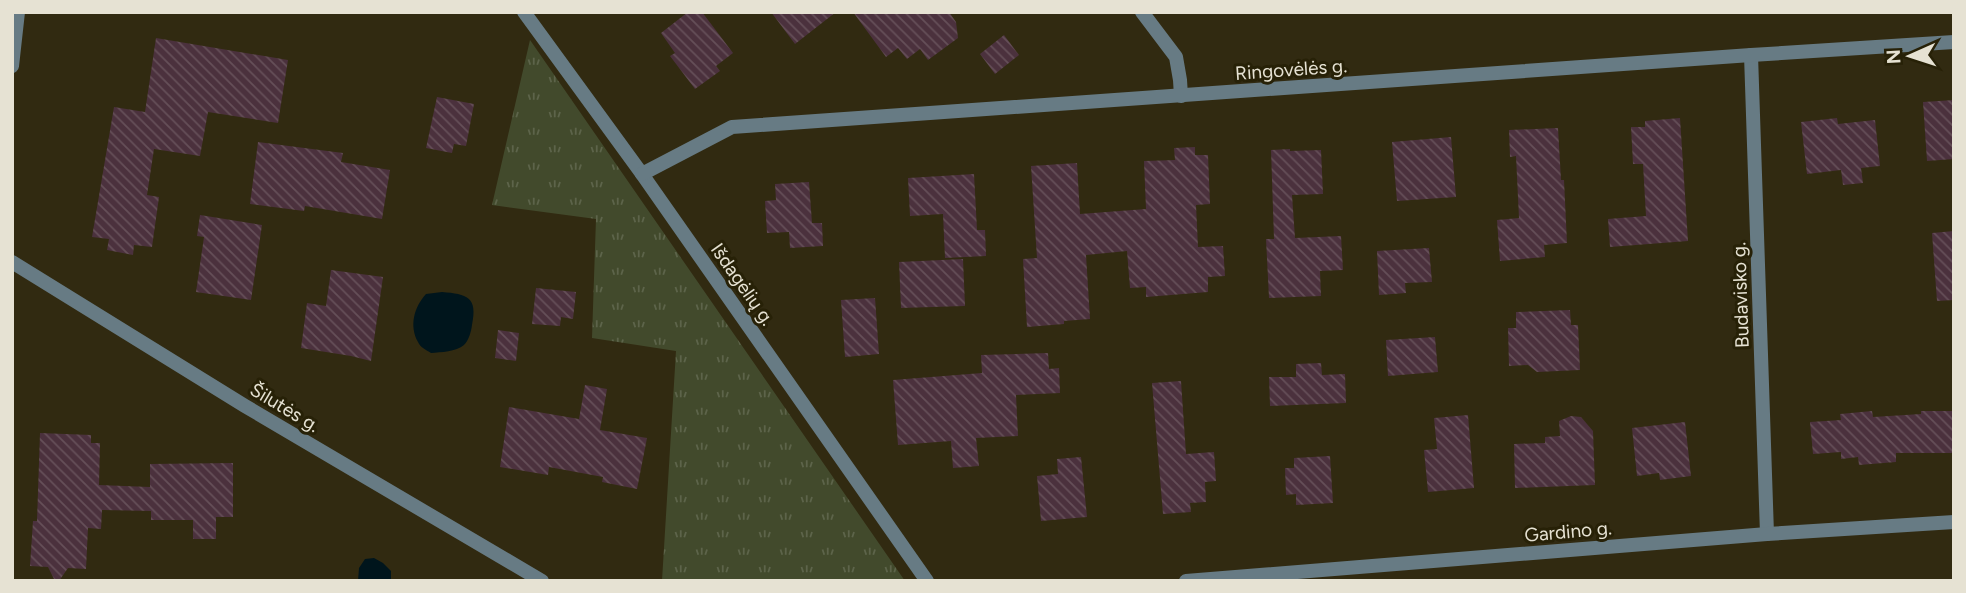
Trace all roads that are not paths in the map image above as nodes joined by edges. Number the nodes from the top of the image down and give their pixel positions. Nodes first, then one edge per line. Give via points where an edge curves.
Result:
1 (18, 12) edge
2 (524, 12) edge
3 (1142, 12) edge
4 (1954, 42) edge
5 (1751, 55) junction
6 (12, 66) edge
7 (1181, 96) junction
8 (642, 174) junction
9 (12, 262) edge
10 (1954, 522) edge
11 (1767, 534) junction
12 (542, 581) edge
13 (927, 581) edge
14 (1186, 581) edge

1 - 6 street
2 - 8 street, Išdagėlių g.
3 - 7 street via 1176,57
4 - 5 street, Ringovėlės g.
5 - 7 street, Ringovėlės g.
5 - 11 street, Budavisko g.
7 - 8 street, Ringovėlės g. via 732,127
8 - 13 street, Išdagėlių g.
9 - 12 street, Šilutės g. via 246,407
10 - 11 street, Gardino g.
11 - 14 street, Gardino g.

